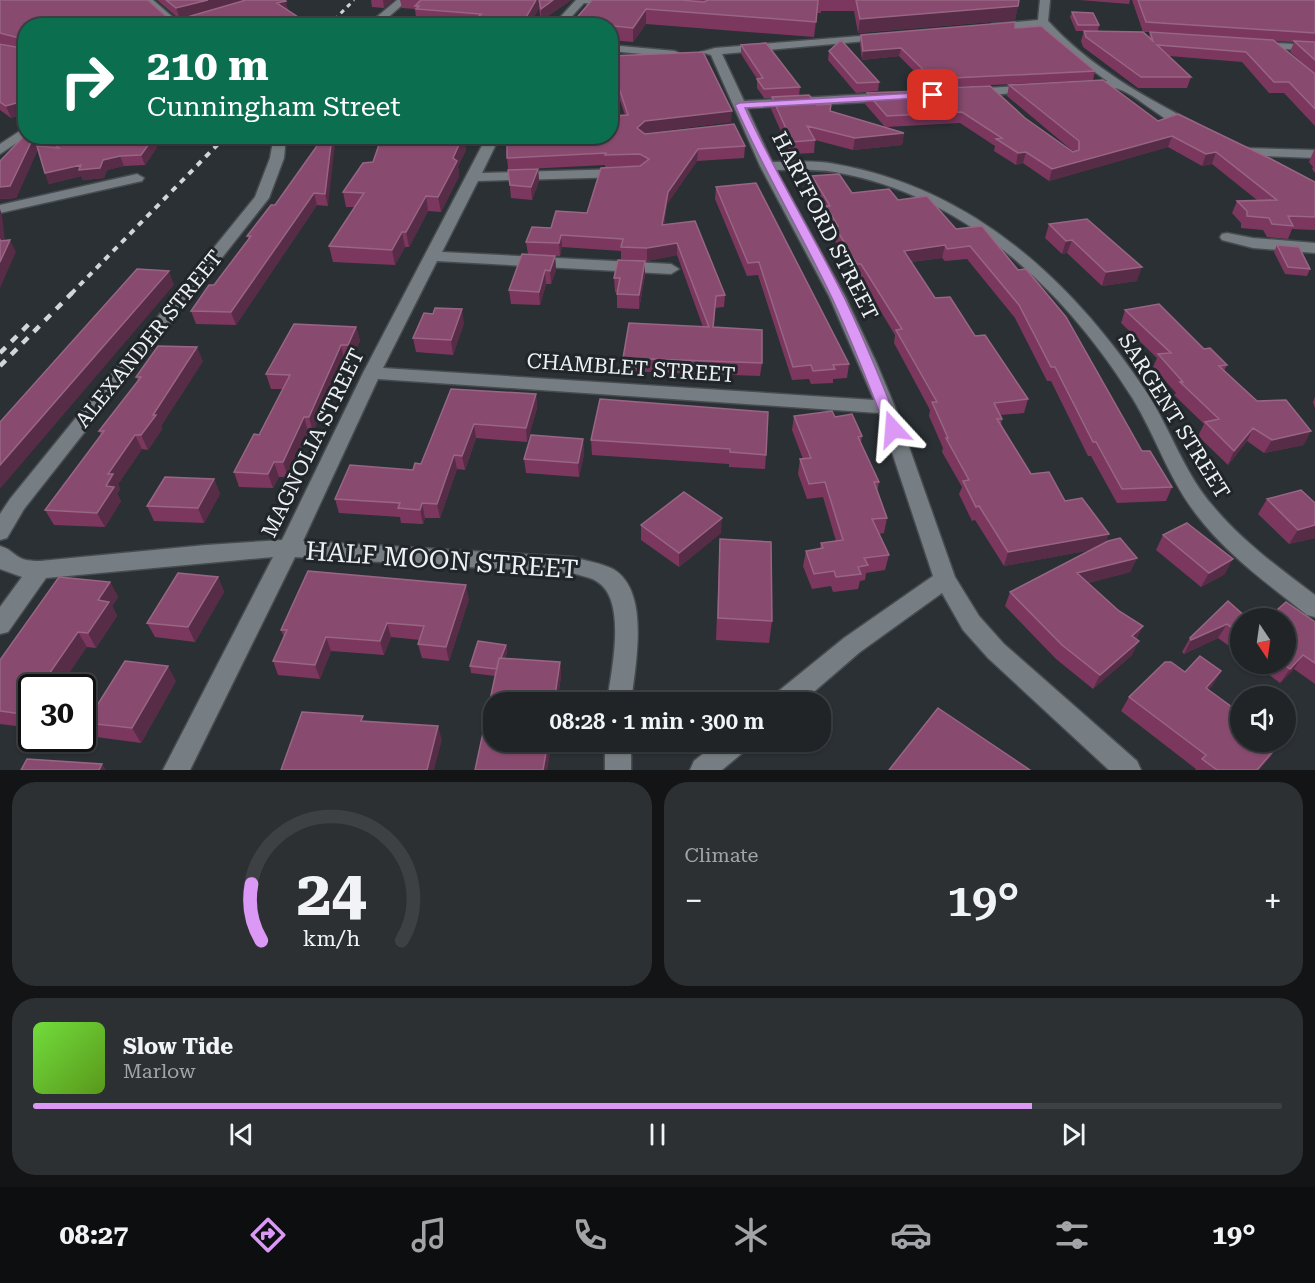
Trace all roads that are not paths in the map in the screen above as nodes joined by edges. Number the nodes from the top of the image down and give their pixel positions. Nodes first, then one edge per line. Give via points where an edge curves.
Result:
1 (162, 0) edge
2 (403, 0) edge
3 (582, 0) edge
4 (1045, 0) edge
5 (148, 1) edge
6 (629, 5) edge
7 (172, 18) edge
8 (381, 18) edge
9 (565, 18) edge
10 (1044, 23) junction
11 (976, 29) edge
12 (894, 36) edge
13 (1250, 45) edge
14 (1274, 46) junction
15 (1315, 48) edge
16 (618, 49) edge
17 (715, 51) junction
18 (685, 54) junction
19 (618, 58) edge
20 (1289, 60) edge
21 (1121, 84) junction
22 (1074, 87) edge
23 (1039, 89) edge
24 (992, 92) junction
25 (959, 93) edge
26 (905, 96) edge
27 (739, 105) junction
28 (1006, 106) edge
29 (1206, 133) edge
30 (18, 137) edge
31 (278, 144) edge
32 (490, 144) edge
33 (0, 150) edge
34 (1315, 154) edge
35 (1269, 164) edge
36 (767, 166) junction
37 (640, 172) edge
38 (472, 177) junction
39 (137, 178) dead end
40 (0, 209) edge
41 (1227, 237) dead end
42 (1315, 248) edge
43 (431, 256) junction
44 (671, 269) dead end
45 (372, 373) junction
46 (886, 407) junction
47 (0, 532) edge
48 (289, 548) junction
49 (0, 554) edge
50 (40, 570) junction
51 (945, 579) junction
52 (1315, 608) edge
53 (0, 625) edge
54 (621, 692) edge
55 (796, 692) edge
56 (618, 752) edge
57 (725, 752) edge
58 (176, 770) edge
59 (618, 770) edge
60 (704, 770) edge
61 (1128, 770) edge

1 - 5 street
2 - 8 street
3 - 6 street
3 - 9 street
4 - 10 street
5 - 7 street
10 - 11 street
10 - 21 street
12 - 17 street
13 - 14 street
14 - 15 street
14 - 20 street
16 - 18 street
17 - 18 street
17 - 27 street, HARTFORD STREET
18 - 19 street
21 - 22 street
21 - 29 street via 1154,107
23 - 24 street
24 - 25 street
24 - 28 street
26 - 27 street
27 - 36 street, HARTFORD STREET via 744,128
30 - 33 street
31 - 47 street, ALEXANDER STREET via 271,180 262,198 17,504
32 - 38 street, MAGNOLIA STREET
34 - 35 street via 1239,149
36 - 46 street, HARTFORD STREET via 837,296
36 - 52 street, SARGENT STREET via 833,168 912,188 1008,243 1032,263 1100,339 1140,397 1192,493 1218,526
37 - 38 street
38 - 43 street, MAGNOLIA STREET
39 - 40 street
41 - 42 street
43 - 44 street
43 - 45 street, MAGNOLIA STREET
45 - 46 street, CHAMBLET STREET
45 - 48 street, MAGNOLIA STREET
46 - 51 street, HARTFORD STREET
48 - 50 street, HALF MOON STREET
48 - 54 street, HALF MOON STREET via 573,565 608,578 624,600 627,627
48 - 58 street, MAGNOLIA STREET
49 - 50 street via 6,563 22,570
50 - 53 street
51 - 55 street via 852,645
51 - 61 street, HARTFORD STREET via 971,623 996,651
56 - 59 street
57 - 60 street

